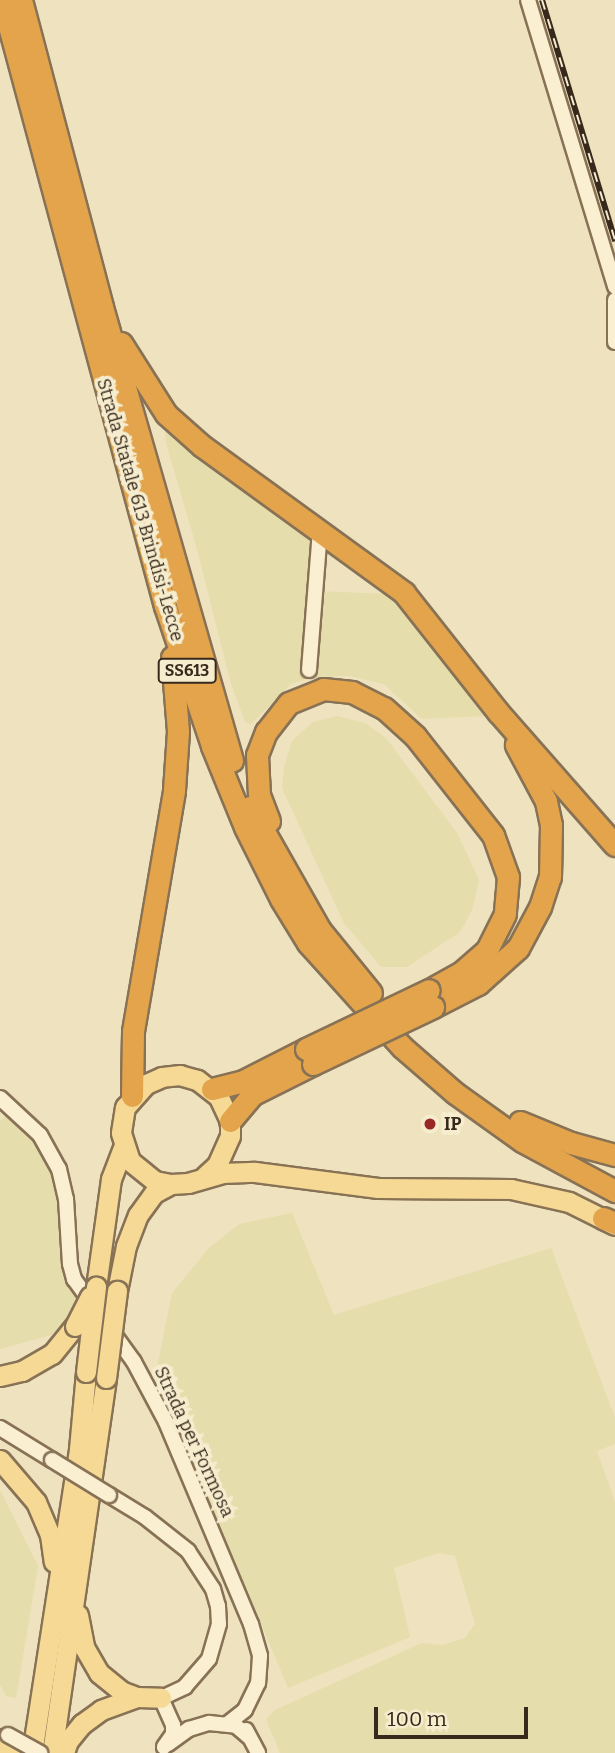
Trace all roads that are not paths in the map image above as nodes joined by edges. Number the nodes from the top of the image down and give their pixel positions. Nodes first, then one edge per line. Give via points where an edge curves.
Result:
1 (2, 0) edge
2 (21, 0) edge
3 (528, 0) edge
4 (615, 287) edge
5 (615, 300) edge
6 (102, 307) junction
7 (615, 342) edge
8 (320, 530) junction
9 (165, 606) junction
10 (309, 670) dead end
11 (498, 712) junction
12 (615, 845) edge
13 (291, 878) junction
14 (431, 999) junction
15 (310, 1057) junction
16 (212, 1089) junction
17 (132, 1096) junction
18 (0, 1098) edge
19 (230, 1121) junction
20 (520, 1122) junction
21 (123, 1146) junction
22 (615, 1155) edge
23 (205, 1176) junction
24 (615, 1176) edge
25 (171, 1184) junction
26 (615, 1191) edge
27 (611, 1222) edge
28 (96, 1287) junction
29 (0, 1376) edge
30 (0, 1428) edge
31 (0, 1460) edge
32 (56, 1586) junction
33 (76, 1593) junction
34 (137, 1697) junction
35 (161, 1698) junction
36 (38, 1700) junction
37 (245, 1710) junction
38 (172, 1718) junction
39 (227, 1724) junction
40 (200, 1725) junction
41 (248, 1735) junction
42 (5, 1740) edge
43 (160, 1750) edge
44 (32, 1753) edge
45 (40, 1753) edge
46 (52, 1753) edge
47 (64, 1753) edge
48 (258, 1753) edge

1 - 9 highway, Strada Statale 613 Brindisi-Lecce / SS613
2 - 6 highway, Strada Statale 613 Brindisi-Lecce / SS613
3 - 4 street
5 - 7 street
6 - 8 highway via 134,368 166,414 202,446
6 - 13 highway, Strada Statale 613 Brindisi-Lecce / SS613 via 226,745 251,811
8 - 10 street
8 - 11 highway via 404,593
9 - 17 highway via 178,731 136,1009
9 - 26 highway, Strada Statale 613 Brindisi-Lecce / SS613 via 245,827 308,943 402,1047 454,1093 522,1141
11 - 12 highway
11 - 14 highway via 546,801 551,825 550,877 519,948 478,984
13 - 14 highway via 259,795 257,755 265,732 289,703 323,689 352,692 384,708 415,736 493,835 509,877 505,914 492,942
13 - 20 highway, Strada Statale 613 Brindisi-Lecce / SS613 via 320,930 402,1027 463,1082
14 - 15 highway, bridge
15 - 16 highway
15 - 19 highway via 253,1094
16 - 17 main road via 180,1075 162,1077
16 - 19 main road
17 - 21 main road via 121,1120
18 - 37 street, Strada per Formosa via 40,1135 59,1169 74,1279 134,1362 225,1556 260,1656 258,1683
19 - 23 main road via 226,1151
20 - 22 highway
20 - 24 highway, Strada Statale 613 Brindisi-Lecce / SS613
21 - 25 main road via 141,1172
21 - 28 main road via 111,1179
23 - 25 main road
23 - 27 main road via 254,1172 377,1188 511,1189 553,1197
25 - 33 main road, bridge via 154,1193 138,1215 122,1261
28 - 29 main road, bridge via 75,1326 52,1354 22,1371
28 - 32 main road, bridge via 79,1449
30 - 35 street, bridge via 145,1517 188,1551 213,1589 219,1624 209,1659 185,1687
31 - 32 main road via 24,1486 44,1519
32 - 36 main road
33 - 34 main road via 80,1632 91,1661 108,1682
33 - 46 main road
34 - 35 main road
34 - 47 main road via 101,1710 68,1741
35 - 38 street
36 - 42 main road via 23,1739 13,1745
36 - 44 main road
37 - 39 street
37 - 41 street
38 - 40 street
38 - 43 street via 173,1734
39 - 40 street
39 - 41 street
40 - 43 street
41 - 48 street
42 - 45 street, bridge

